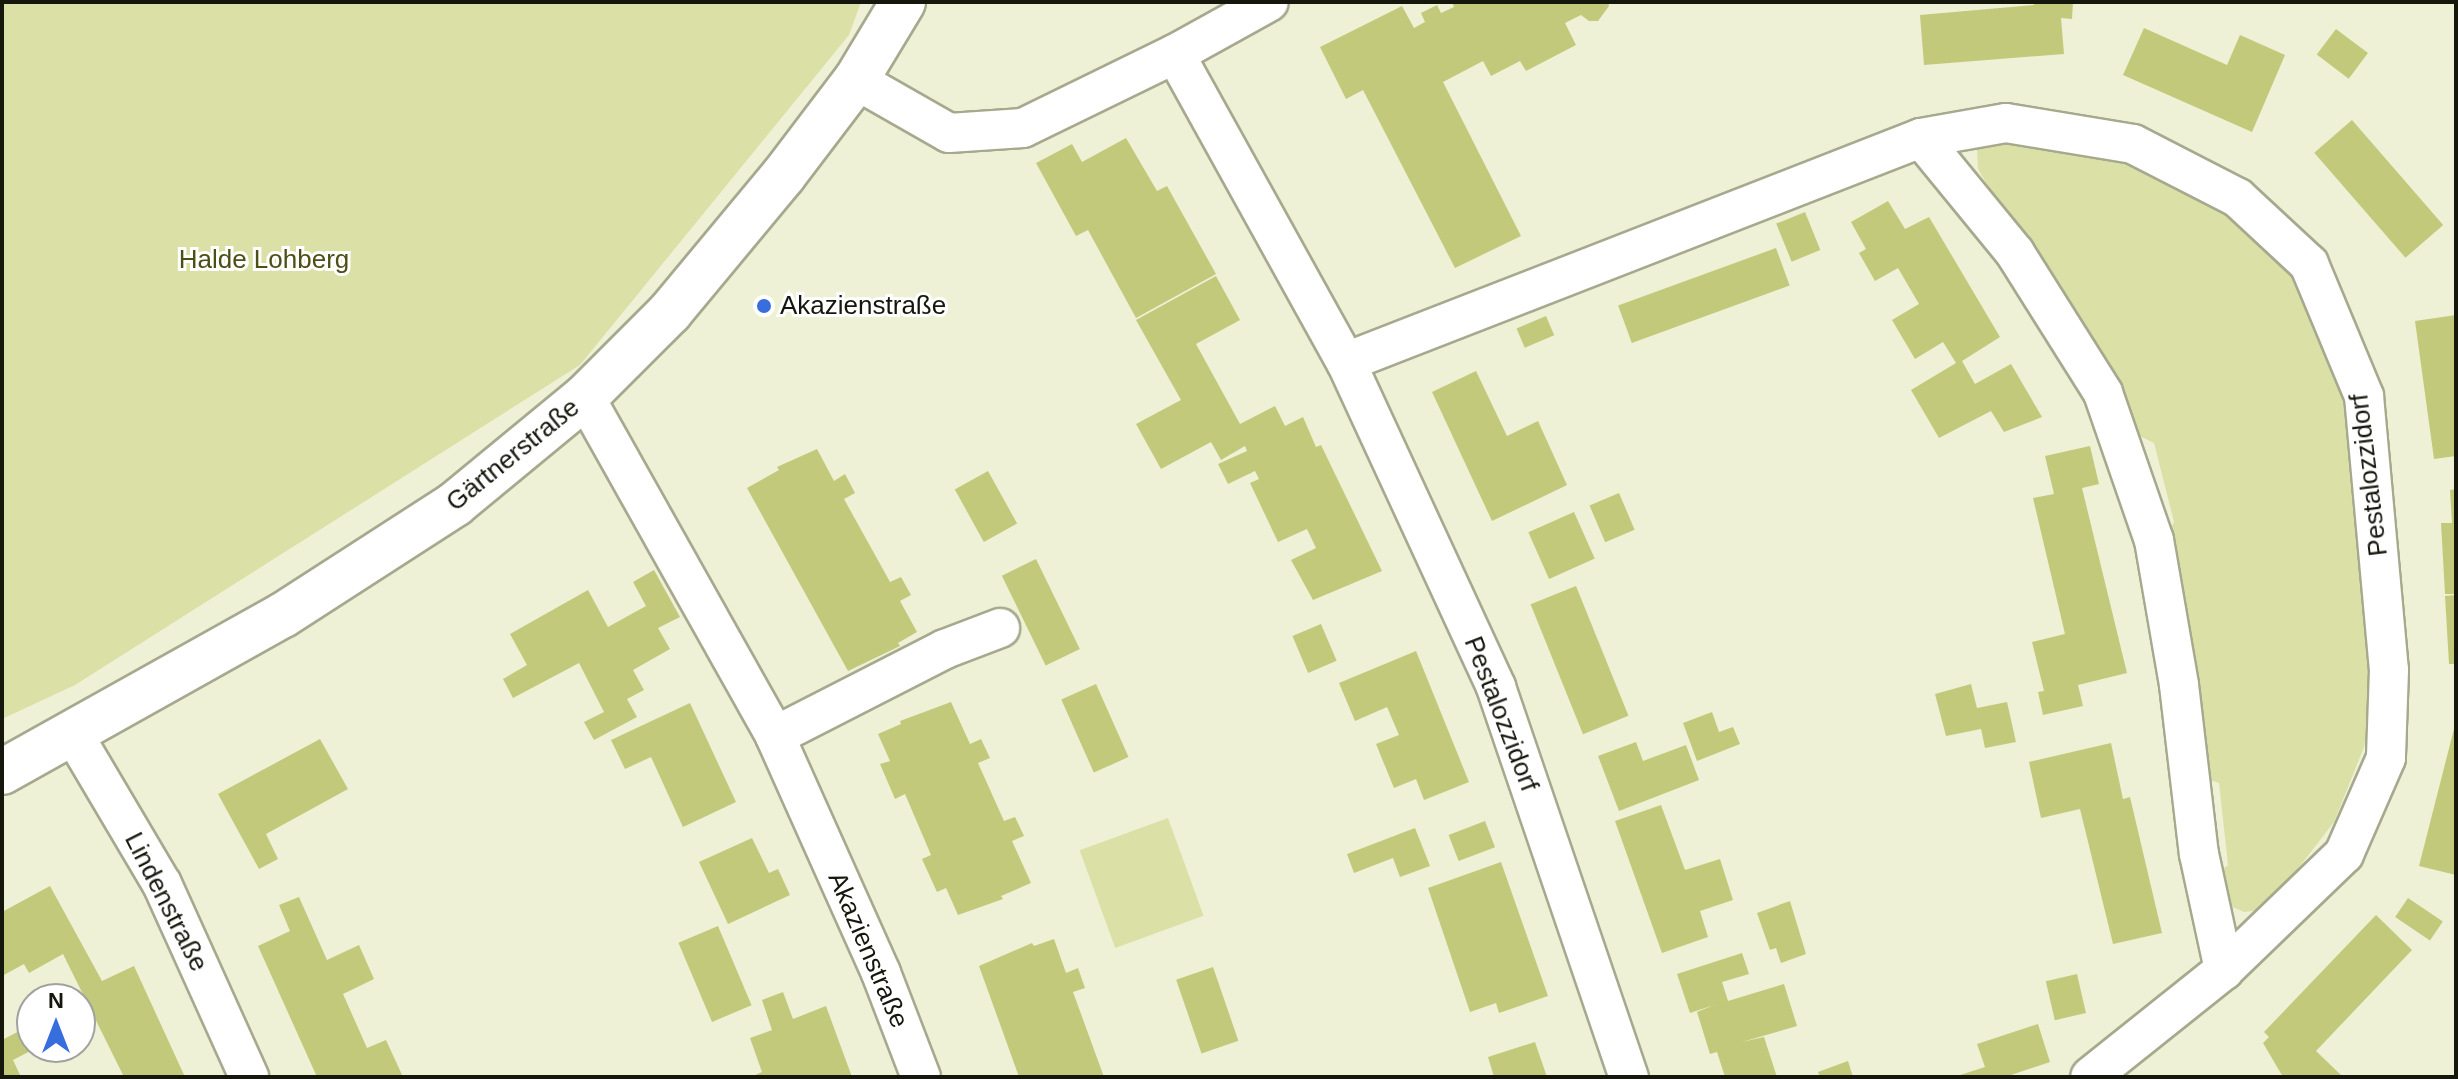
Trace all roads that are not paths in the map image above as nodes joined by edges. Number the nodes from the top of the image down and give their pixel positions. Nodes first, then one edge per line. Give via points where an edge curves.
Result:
1 (903, 2) edge
2 (1269, 2) edge
3 (1175, 54) junction
4 (856, 80) junction
5 (1921, 138) junction
6 (1346, 362) junction
7 (585, 397) junction
8 (1000, 628) dead end
9 (72, 732) junction
10 (775, 736) junction
11 (2, 772) edge
12 (2224, 970) junction
13 (249, 1077) edge
14 (921, 1077) edge
15 (1629, 1077) edge
16 (2090, 1077) edge

1 - 4 main road, Gärtnerstraße
2 - 3 street
3 - 4 street via 1023,128 949,133
3 - 6 street, Pestalozzidorf
4 - 7 main road, Gärtnerstraße via 670,312
5 - 6 street, Pestalozzidorf
5 - 12 street via 2015,253 2103,393 2154,540 2179,685 2199,854
5 - 12 street, Pestalozzidorf via 2006,123 2133,144 2238,198 2309,264 2364,396 2389,670 2386,758 2344,854
6 - 15 street, Pestalozzidorf via 1496,687
7 - 9 main road, Gärtnerstraße via 455,504 283,615
7 - 10 street, Akazienstraße
8 - 10 street via 945,649
9 - 11 main road, Gärtnerstraße
9 - 13 street, Lindenstraße via 162,884
10 - 14 street, Akazienstraße via 881,973
12 - 16 street, Pestalozzidorf

